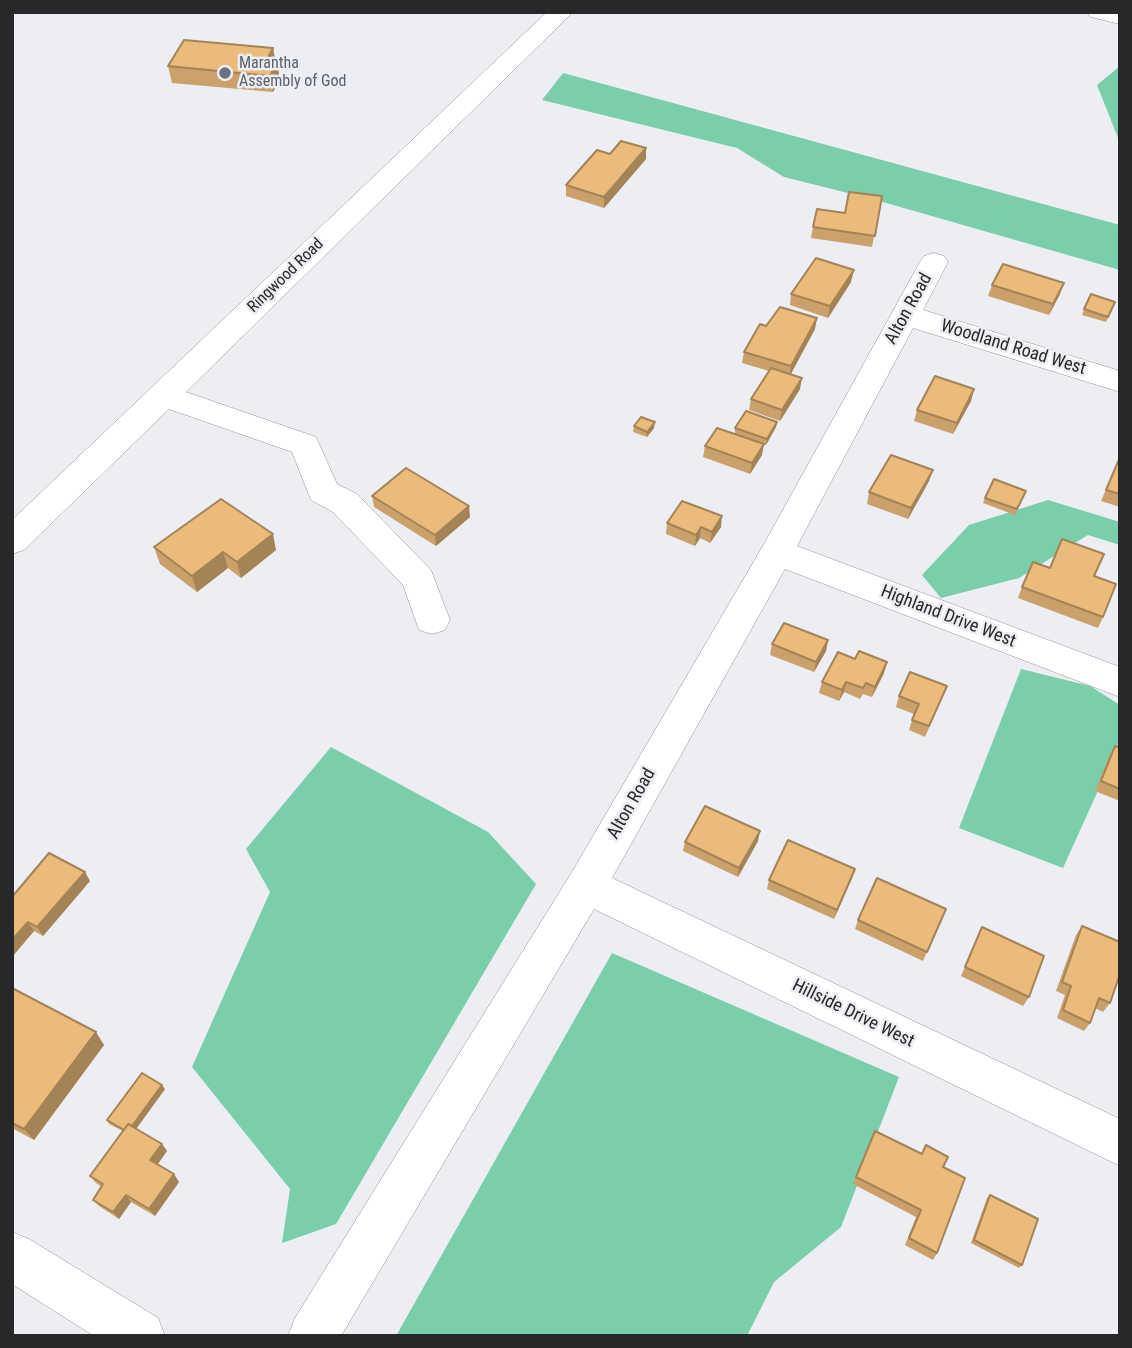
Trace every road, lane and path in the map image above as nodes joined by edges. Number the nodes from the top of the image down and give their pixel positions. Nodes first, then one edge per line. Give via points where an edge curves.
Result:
1 (561, 12) edge
2 (1099, 12) edge
3 (1120, 18) edge
4 (934, 262) dead end
5 (905, 315) junction
6 (1120, 382) edge
7 (163, 395) junction
8 (12, 541) edge
9 (777, 552) junction
10 (432, 620) dead end
11 (1120, 682) edge
12 (586, 885) junction
13 (1120, 1143) edge
14 (12, 1256) edge
15 (139, 1336) edge
16 (313, 1336) edge

1 - 7 street, Ringwood Road
2 - 3 street
4 - 5 street, Alton Road
5 - 6 street, Woodland Road West
5 - 9 street, Alton Road
7 - 8 street, Ringwood Road
7 - 10 street via 305,445 323,492 345,503 419,579
9 - 11 street, Highland Drive West
9 - 12 street, Alton Road
12 - 13 street, Hillside Drive West
12 - 16 street, Alton Road
14 - 15 street

